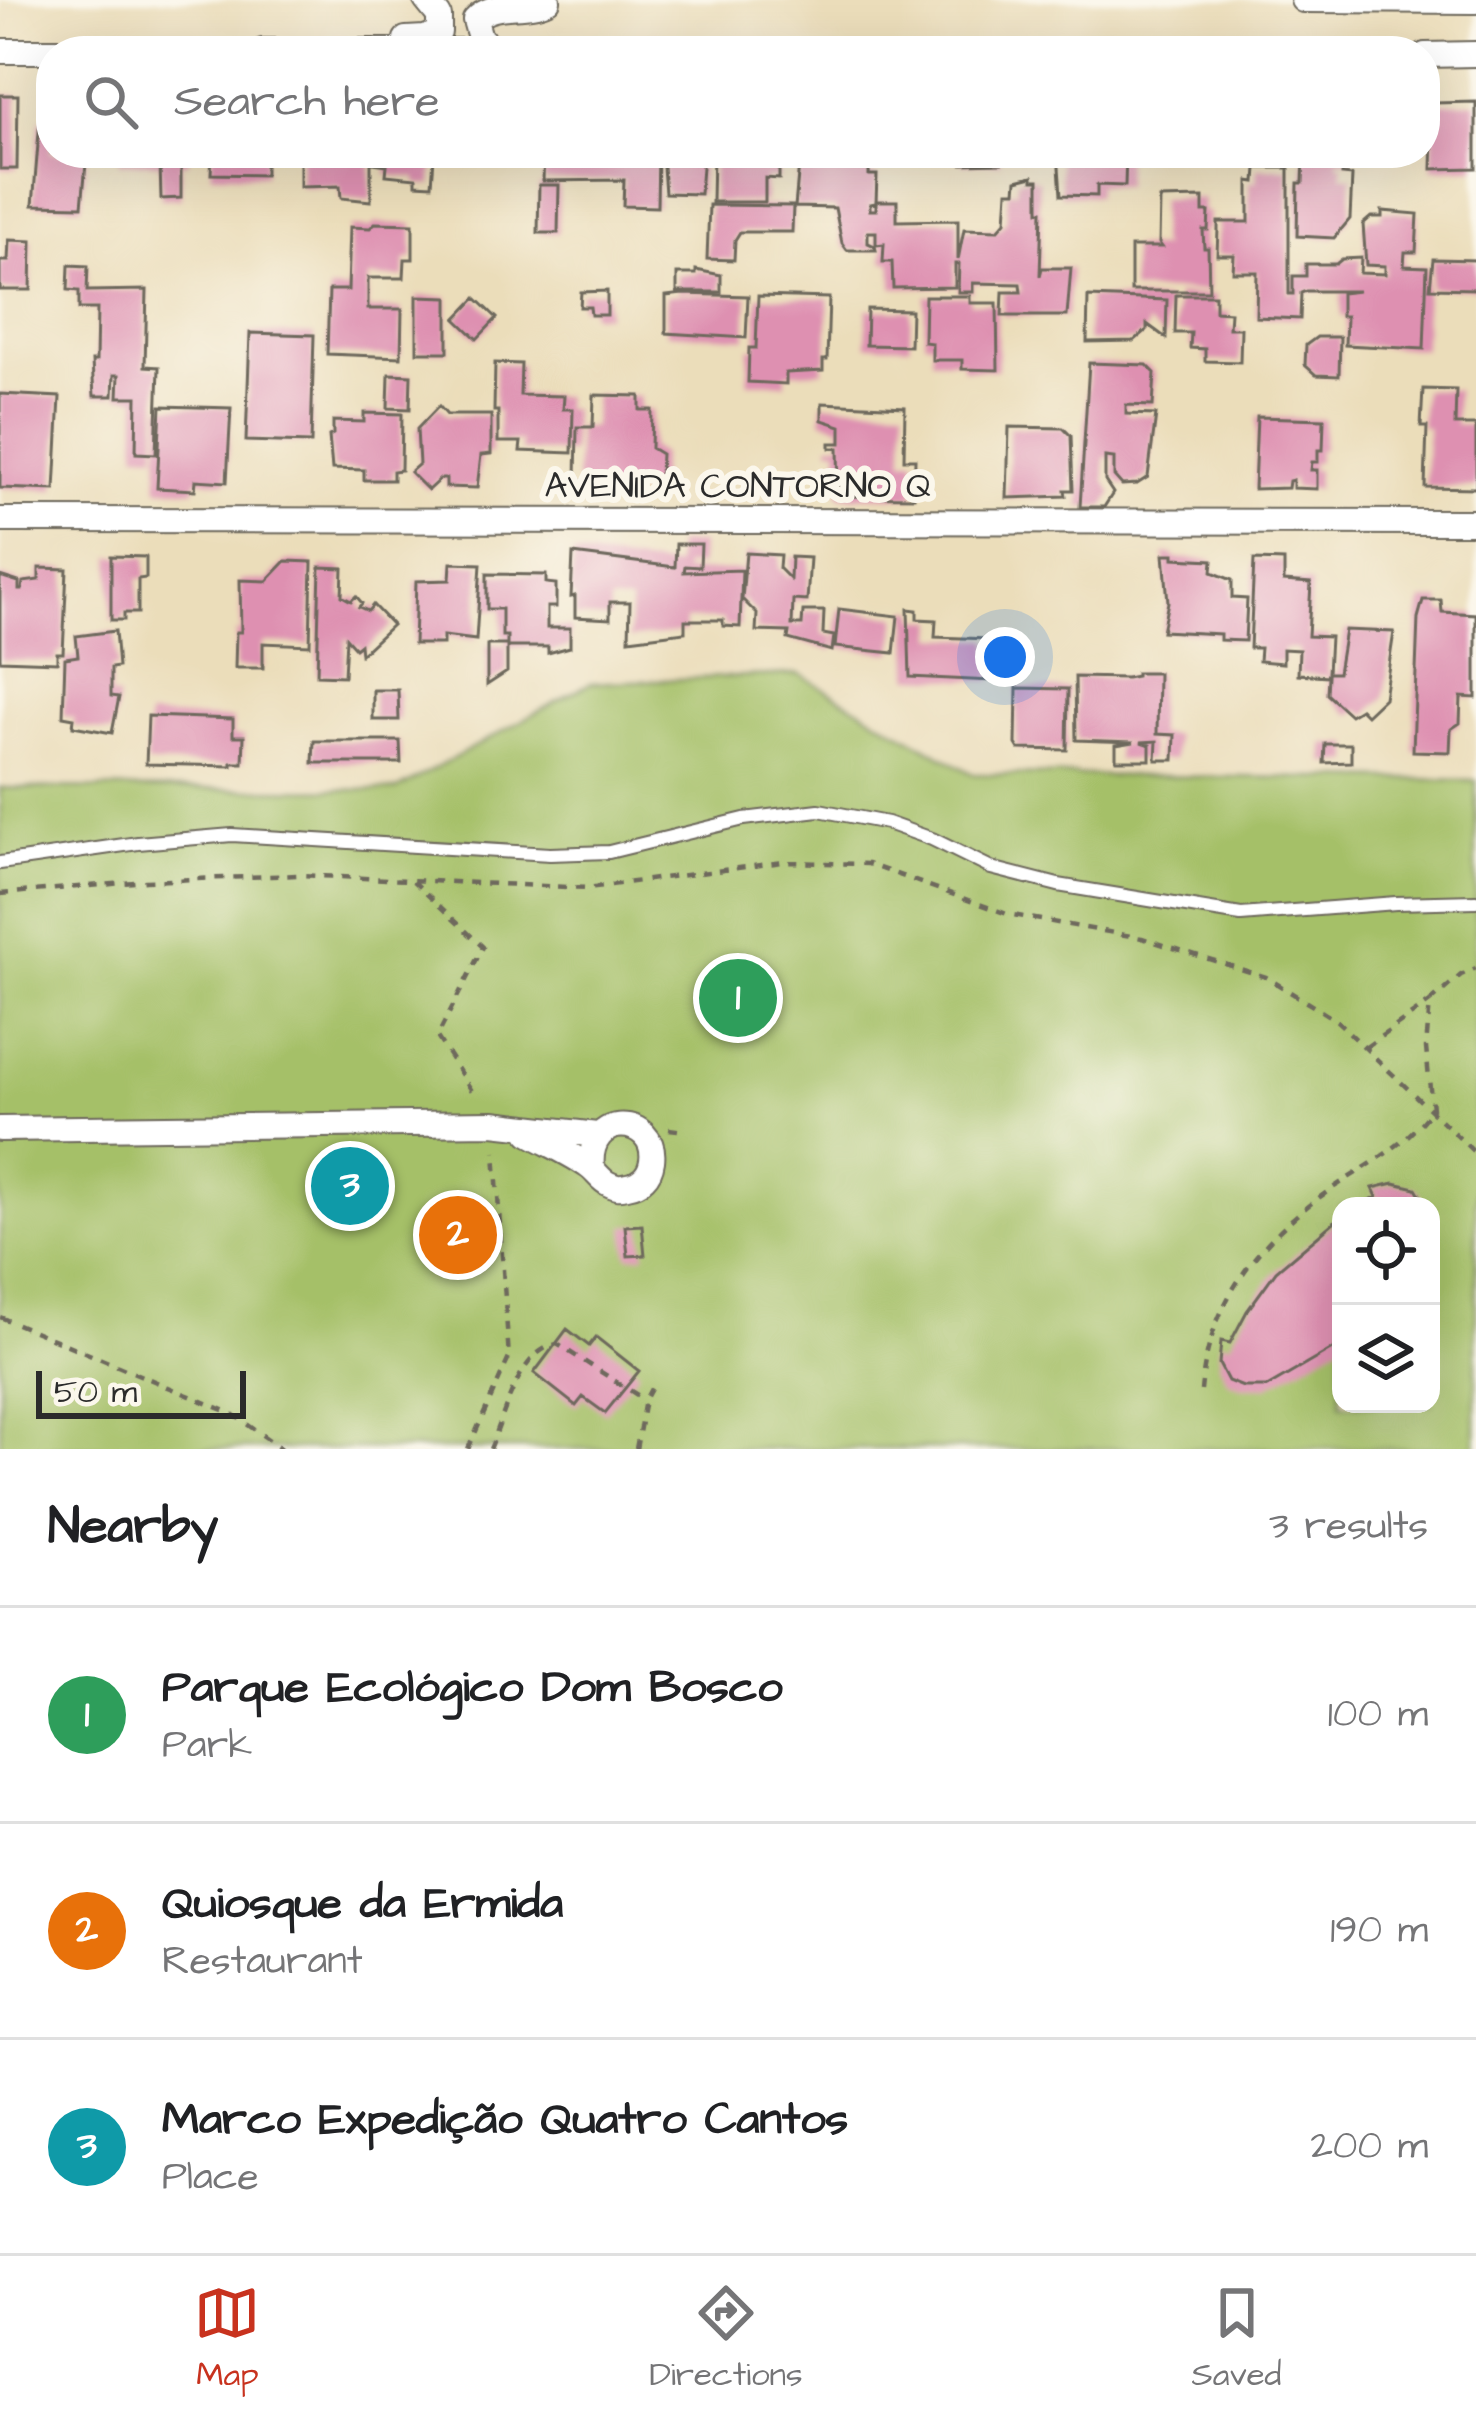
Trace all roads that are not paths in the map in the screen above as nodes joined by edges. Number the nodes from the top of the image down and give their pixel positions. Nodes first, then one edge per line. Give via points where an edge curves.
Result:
1 (426, 0) edge
2 (548, 0) edge
3 (1303, 0) edge
4 (1476, 1) edge
5 (430, 36) edge
6 (479, 36) edge
7 (0, 50) edge
8 (36, 51) edge
9 (1476, 54) edge
10 (1440, 55) edge
11 (0, 520) edge
12 (1476, 522) edge
13 (0, 863) edge
14 (1476, 901) edge
15 (505, 1124) junction
16 (0, 1129) edge
17 (597, 1136) junction
18 (592, 1168) junction

1 - 5 street via 439,16 439,32
2 - 6 street via 480,11
3 - 4 street
7 - 8 street
9 - 10 street
11 - 12 street, AVENIDA CONTORNO Q
13 - 14 lane via 232,835 609,852 819,809 887,823 991,868 1058,885 1241,915
15 - 16 street
15 - 17 street
15 - 18 street
17 - 18 street
17 - 18 street via 631,1126 653,1152 638,1184 620,1188

